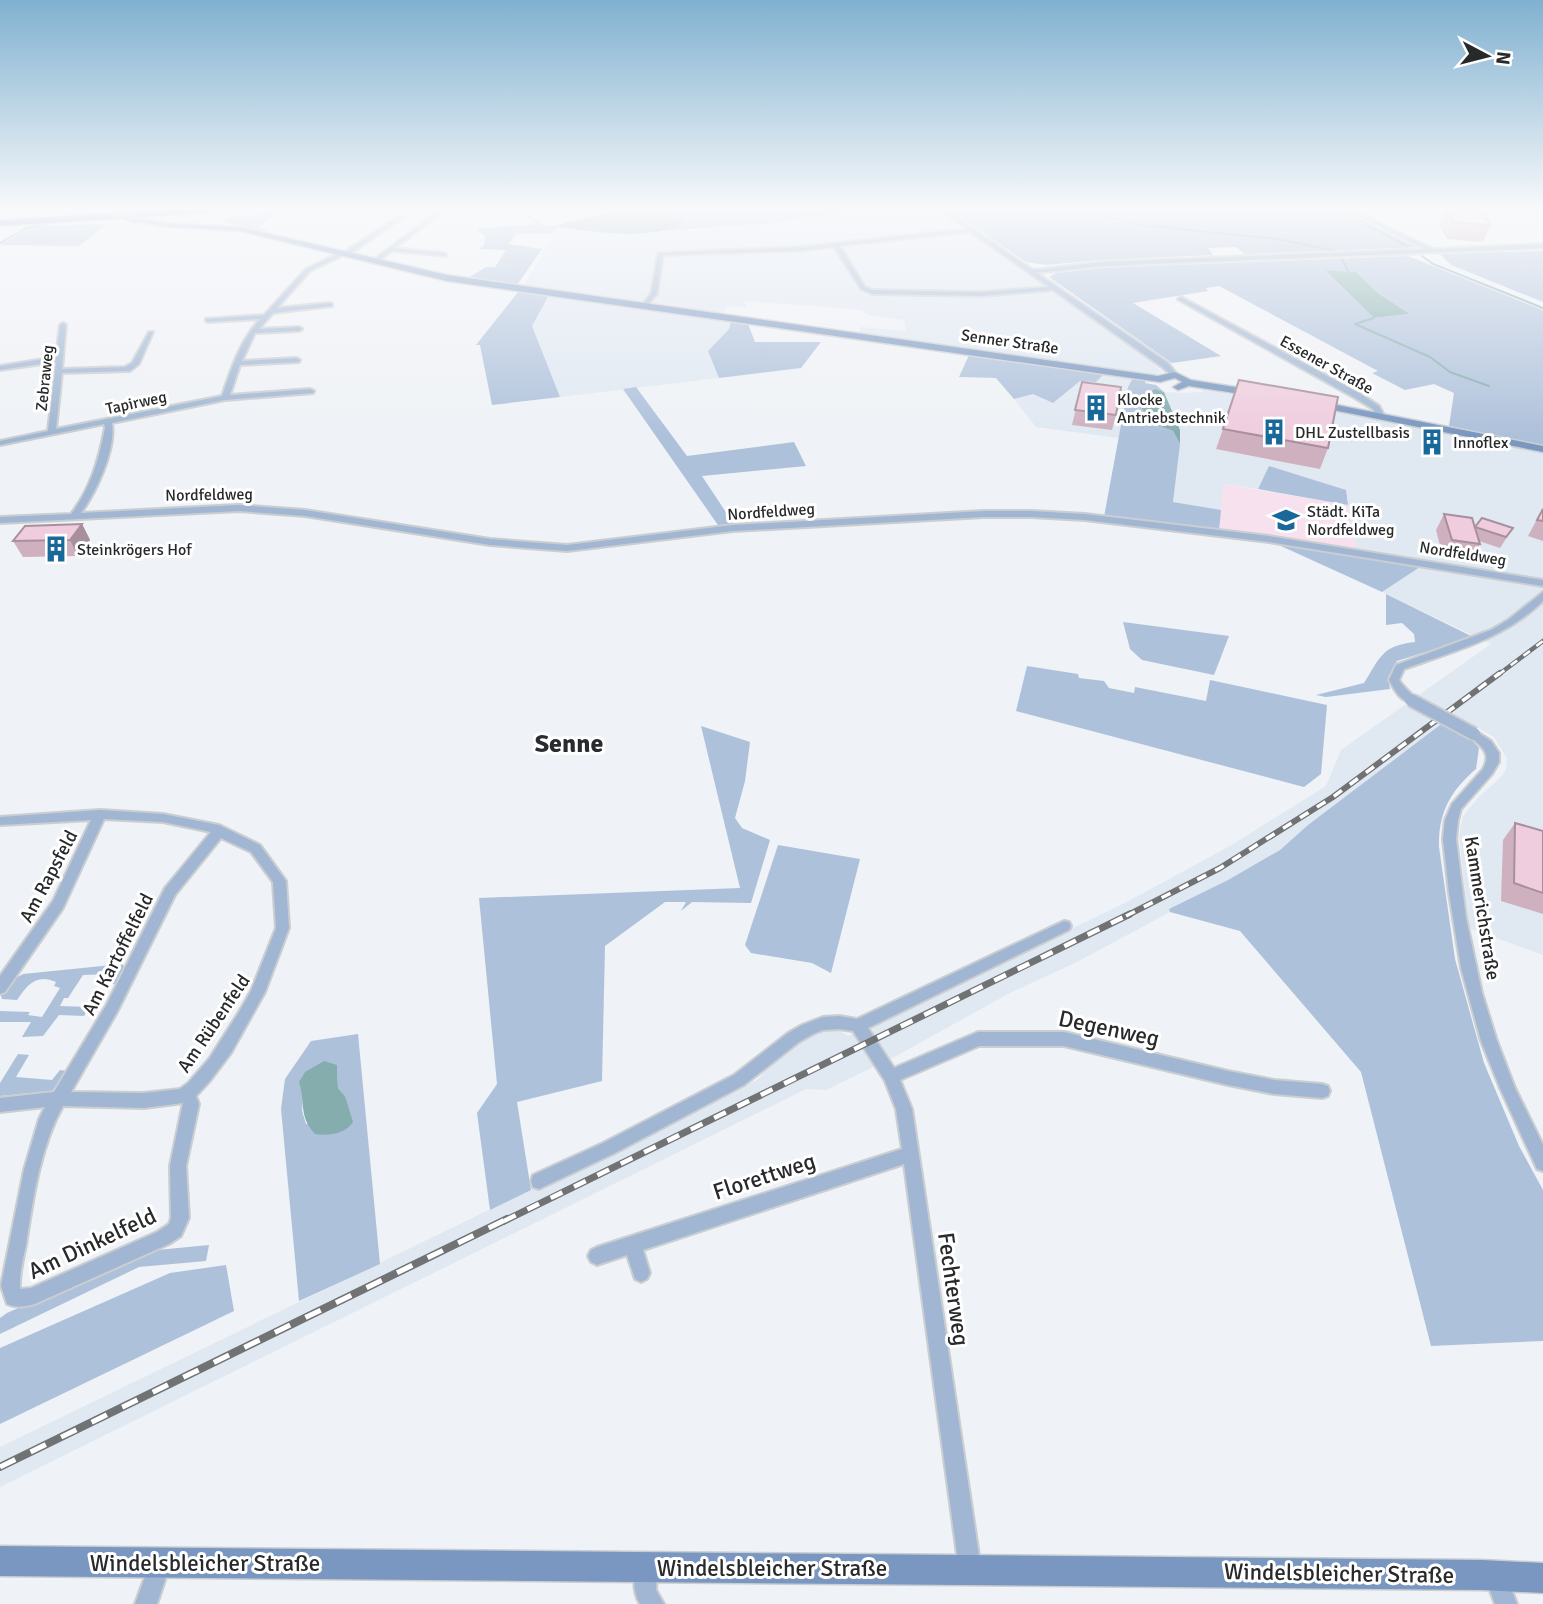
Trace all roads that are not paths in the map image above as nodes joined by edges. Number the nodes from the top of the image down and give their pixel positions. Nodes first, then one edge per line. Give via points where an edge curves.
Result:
1 (294, 285) edge
2 (495, 285) edge
3 (656, 285) edge
4 (861, 285) edge
5 (1050, 285) edge
6 (1055, 288) junction
7 (1181, 299) dead end
8 (330, 305) dead end
9 (644, 306) junction
10 (267, 314) junction
11 (208, 320) dead end
12 (63, 325) dead end
13 (299, 329) dead end
14 (253, 331) junction
15 (151, 333) dead end
16 (59, 359) junction
17 (296, 360) dead end
18 (237, 363) junction
19 (0, 368) edge
20 (58, 371) junction
21 (1174, 376) junction
22 (1160, 379) junction
23 (1188, 383) junction
24 (310, 391) dead end
25 (1271, 396) edge
26 (225, 398) junction
27 (1304, 402) edge
28 (1381, 417) junction
29 (108, 422) junction
30 (52, 433) junction
31 (0, 443) edge
32 (1543, 449) edge
33 (74, 516) junction
34 (0, 520) edge
35 (1543, 583) edge
36 (1543, 595) edge
37 (100, 814) junction
38 (0, 821) edge
39 (219, 832) junction
40 (1064, 926) dead end
41 (0, 988) edge
42 (858, 1027) junction
43 (891, 1077) junction
44 (1322, 1091) dead end
45 (188, 1094) junction
46 (57, 1099) junction
47 (0, 1105) edge
48 (910, 1154) junction
49 (1543, 1163) edge
50 (539, 1181) dead end
51 (633, 1245) junction
52 (597, 1256) dead end
53 (641, 1273) dead end
54 (0, 1561) edge
55 (160, 1562) junction
56 (646, 1567) junction
57 (970, 1569) junction
58 (1495, 1575) junction
59 (1543, 1578) edge
60 (146, 1604) edge
61 (653, 1604) edge
62 (1506, 1604) edge

1 - 10 street
2 - 9 street, Senner Straße
3 - 9 street
4 - 6 street via 873,292 971,294
5 - 6 street
6 - 21 street
7 - 28 street, Essener Straße via 1358,396
8 - 10 street
9 - 22 street, Senner Straße
10 - 11 street
10 - 14 street
12 - 16 street, Zebraweg
13 - 14 street
14 - 18 street
15 - 20 street via 131,367
16 - 19 street
16 - 20 street, Zebraweg
17 - 18 street
18 - 26 street
20 - 30 street, Zebraweg
21 - 22 street
21 - 23 street
22 - 23 street, Senner Straße via 1174,387
23 - 25 street
24 - 26 street, Tapirweg
26 - 29 street, Tapirweg
27 - 28 street
28 - 32 street
29 - 30 street, Tapirweg
29 - 33 street via 100,471
30 - 31 street, Tapirweg
33 - 34 street, Nordfeldweg
33 - 35 street, Nordfeldweg via 249,508 482,541 567,548 733,528 1043,515 1269,539
36 - 49 street, Kammerichstraße, bridge via 1491,636 1400,667 1394,680 1410,700 1474,734 1489,746 1493,758 1488,775 1455,810 1449,831 1468,971 1489,1041
37 - 38 street, Am Rübenfeld
37 - 39 street, Am Rübenfeld via 172,820
37 - 41 street, Am Rapsfeld via 58,904
39 - 45 street, Am Rübenfeld via 271,862 286,898 286,917 274,959 244,1018
39 - 46 street, Am Kartoffelfeld via 170,892 112,1008
40 - 42 street
42 - 43 street, Fechterweg
42 - 50 street via 838,1022 800,1031 739,1080
43 - 44 street, Degenweg via 978,1039 1043,1037 1250,1083
43 - 48 street, Fechterweg via 904,1109
45 - 46 street, Am Rübenfeld via 163,1100
45 - 46 street, Am Dinkelfeld via 191,1104 178,1166 180,1217 175,1230 20,1299 10,1294 10,1286 20,1228 34,1160
46 - 47 street, Am Rübenfeld
48 - 51 street, Florettweg
48 - 57 street, Fechterweg
51 - 52 street, Florettweg
51 - 53 street
54 - 55 street, Windelsbleicher Straße
55 - 56 street, Windelsbleicher Straße
55 - 60 street
56 - 57 street, Windelsbleicher Straße
56 - 61 street via 645,1593
57 - 58 street, Windelsbleicher Straße
58 - 59 street, Windelsbleicher Straße
58 - 62 street

